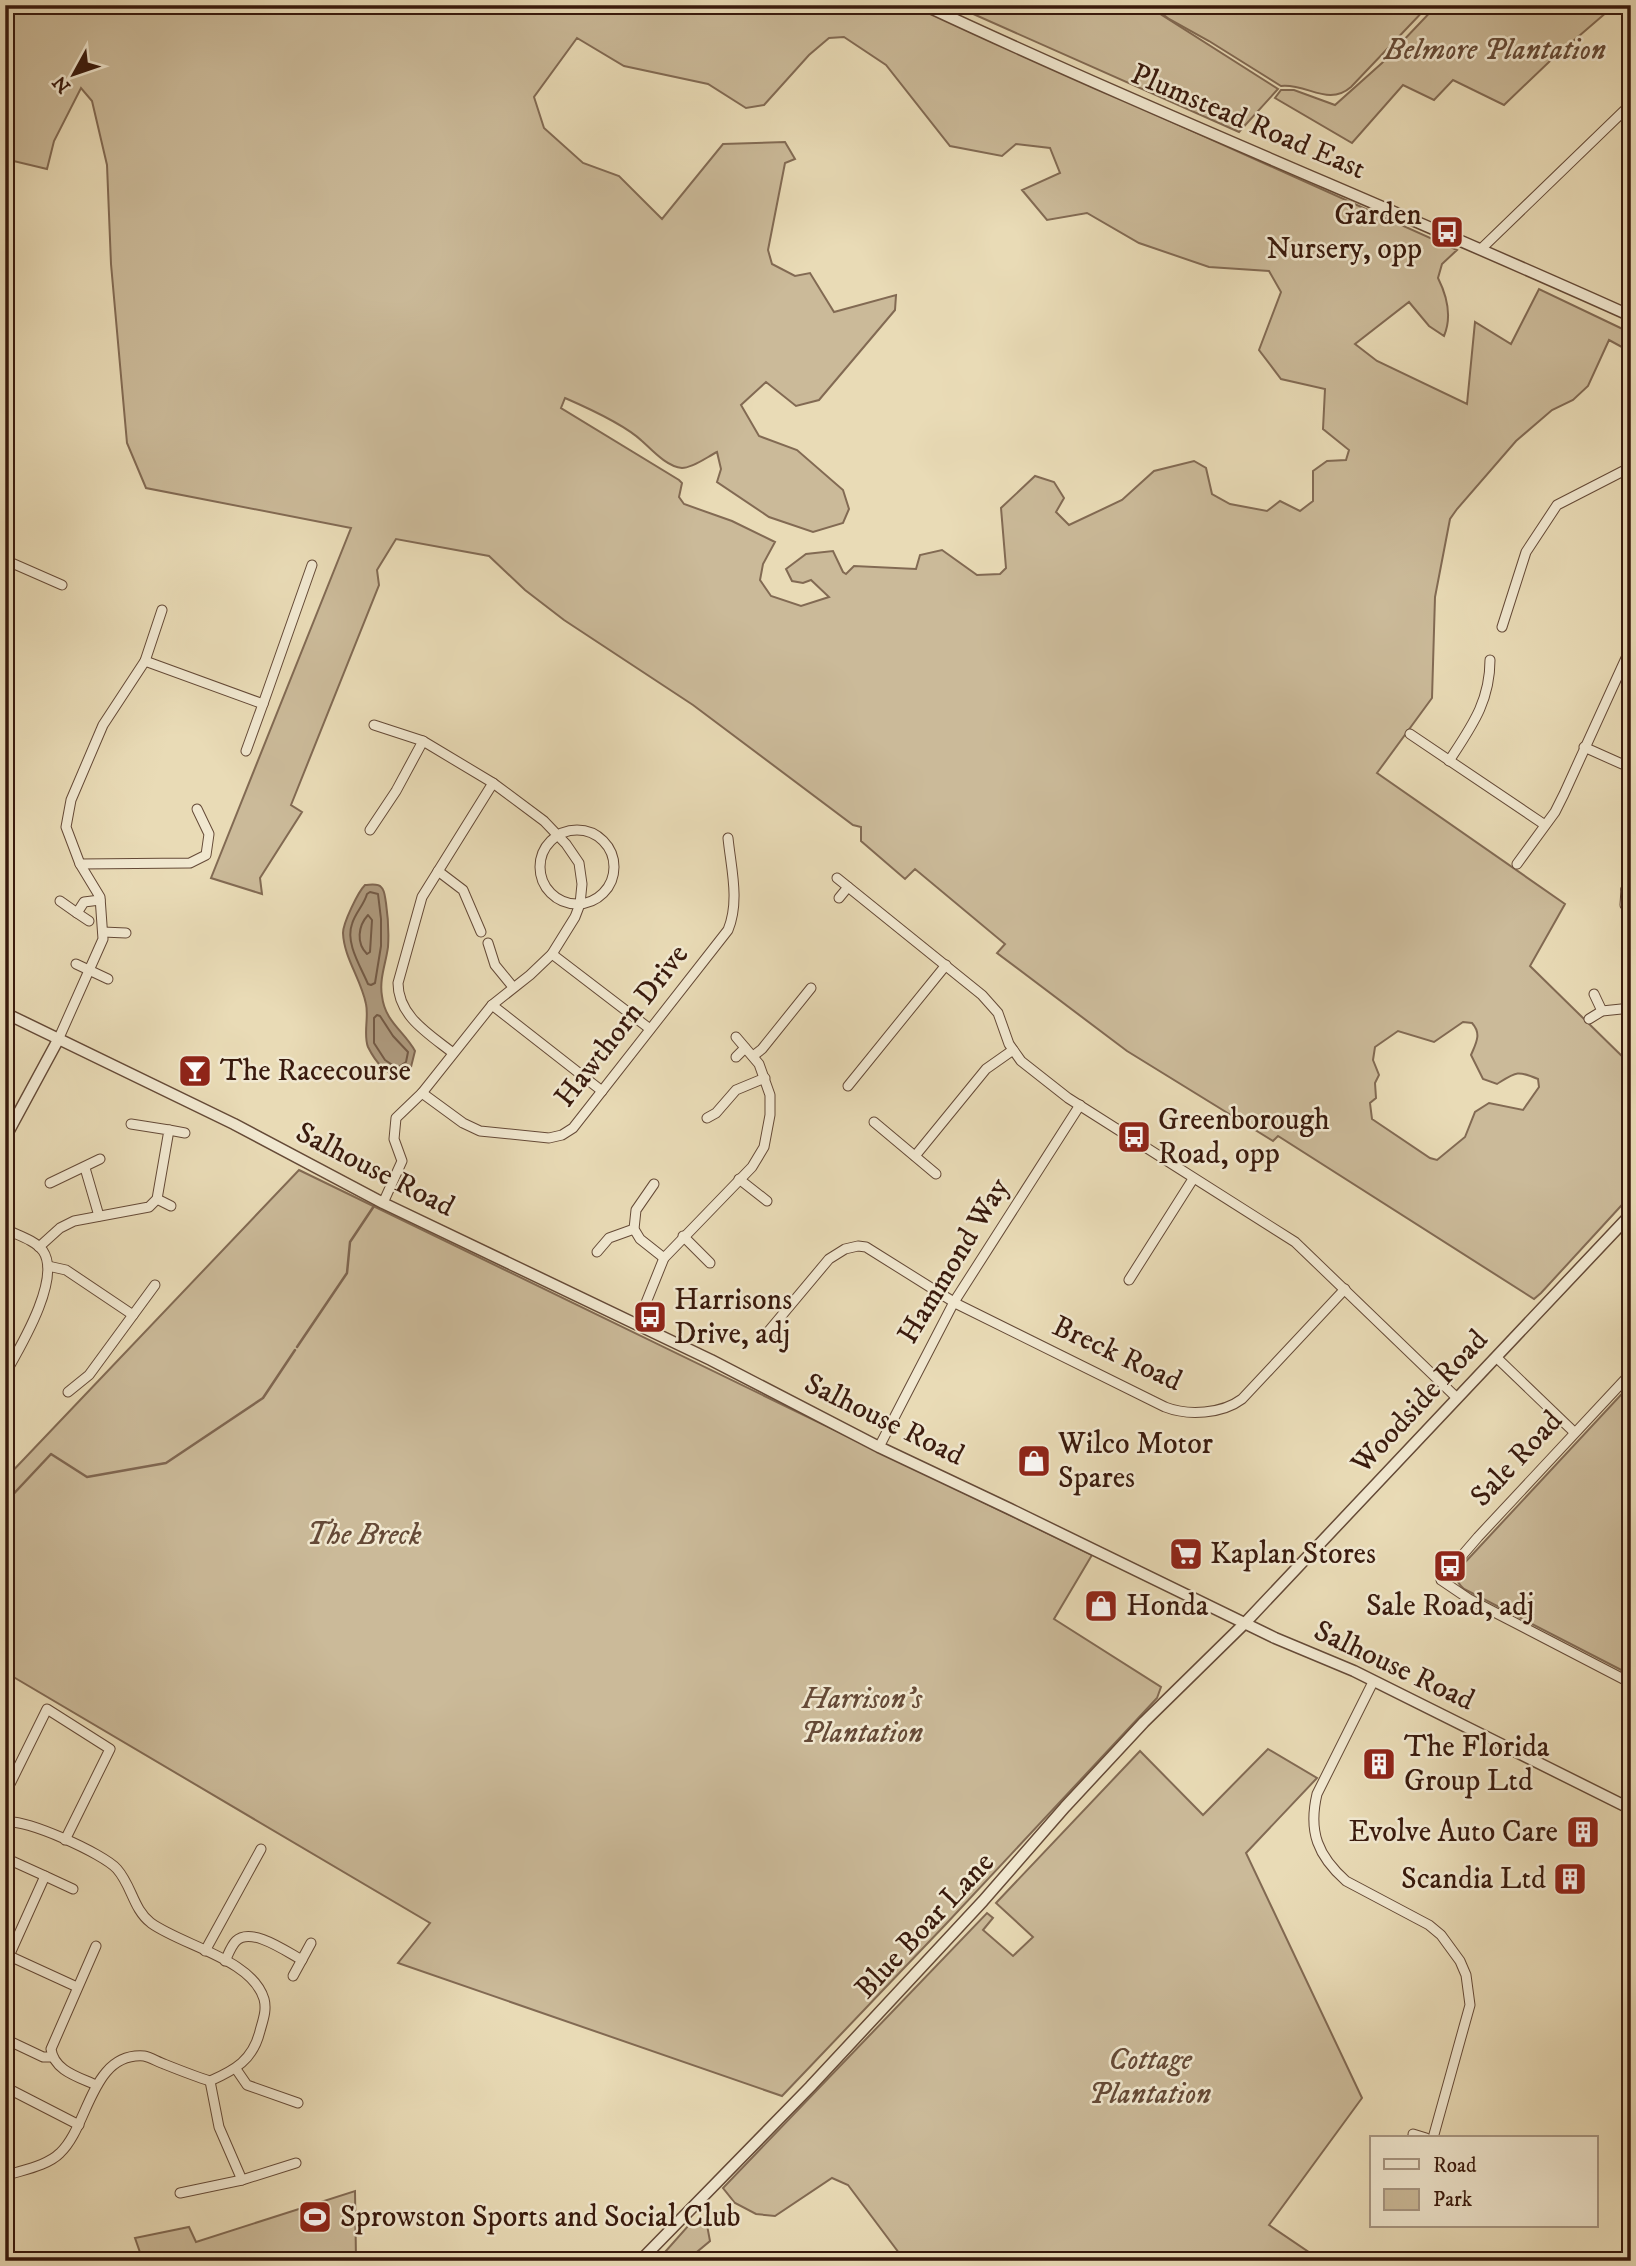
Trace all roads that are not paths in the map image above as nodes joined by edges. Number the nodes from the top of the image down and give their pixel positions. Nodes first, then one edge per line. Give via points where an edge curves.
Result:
1 (924, 5) edge
2 (1628, 111) edge
3 (1481, 248) junction
4 (1631, 316) edge
5 (1631, 467) edge
6 (5, 559) edge
7 (312, 565) dead end
8 (62, 585) dead end
9 (162, 610) dead end
10 (1502, 627) dead end
11 (1631, 647) edge
12 (1490, 660) dead end
13 (145, 661) junction
14 (263, 704) junction
15 (374, 725) dead end
16 (1410, 734) dead end
17 (424, 741) junction
18 (1584, 747) junction
19 (246, 751) dead end
20 (1449, 761) junction
21 (1631, 768) edge
22 (493, 783) junction
23 (197, 809) dead end
24 (1545, 825) junction
25 (370, 830) dead end
26 (558, 835) junction
27 (728, 838) dead end
28 (80, 864) junction
29 (1517, 864) dead end
30 (438, 871) junction
31 (1631, 872) edge
32 (837, 878) dead end
33 (848, 887) junction
34 (1628, 889) edge
35 (839, 898) dead end
36 (100, 900) junction
37 (60, 901) dead end
38 (580, 904) junction
39 (1625, 905) dead end
40 (77, 914) junction
41 (89, 921) dead end
42 (103, 932) junction
43 (481, 932) dead end
44 (126, 933) dead end
45 (488, 943) dead end
46 (552, 954) junction
47 (76, 964) dead end
48 (946, 965) junction
49 (89, 970) junction
50 (108, 979) dead end
51 (513, 987) junction
52 (811, 988) dead end
53 (1594, 994) dead end
54 (492, 1005) junction
55 (1631, 1007) edge
56 (1602, 1011) junction
57 (5, 1013) edge
58 (1589, 1019) dead end
59 (650, 1030) junction
60 (736, 1037) dead end
61 (58, 1040) junction
62 (745, 1048) junction
63 (1013, 1050) junction
64 (453, 1053) junction
65 (753, 1056) junction
66 (736, 1057) dead end
67 (765, 1078) junction
68 (848, 1086) dead end
69 (602, 1091) junction
70 (422, 1093) junction
71 (1080, 1105) junction
72 (707, 1118) dead end
73 (874, 1122) dead end
74 (131, 1124) dead end
75 (169, 1130) junction
76 (185, 1132) dead end
77 (5, 1138) edge
78 (915, 1156) junction
79 (100, 1159) dead end
80 (85, 1167) junction
81 (936, 1174) dead end
82 (739, 1179) junction
83 (1193, 1179) junction
84 (50, 1183) dead end
85 (654, 1184) dead end
86 (157, 1199) junction
87 (766, 1201) dead end
88 (383, 1203) junction
89 (171, 1206) dead end
90 (1631, 1214) edge
91 (99, 1216) junction
92 (5, 1229) edge
93 (634, 1229) junction
94 (683, 1237) junction
95 (39, 1247) junction
96 (597, 1252) dead end
97 (664, 1258) junction
98 (710, 1263) dead end
99 (48, 1266) junction
100 (1129, 1280) dead end
101 (155, 1285) dead end
102 (1345, 1289) junction
103 (954, 1302) junction
104 (132, 1315) junction
105 (637, 1325) junction
106 (773, 1327) junction
107 (783, 1336) dead end
108 (762, 1339) dead end
109 (1496, 1357) junction
110 (1631, 1373) edge
111 (5, 1374) edge
112 (68, 1392) dead end
113 (1457, 1398) junction
114 (1574, 1432) junction
115 (878, 1447) junction
116 (1245, 1623) junction
117 (1373, 1682) junction
118 (1631, 1683) edge
119 (10, 1784) dead end
120 (1631, 1809) edge
121 (5, 1822) edge
122 (65, 1840) junction
123 (261, 1849) dead end
124 (12, 1861) dead end
125 (45, 1876) junction
126 (73, 1889) dead end
127 (311, 1943) dead end
128 (96, 1945) dead end
129 (205, 1951) junction
130 (7, 1955) edge
131 (302, 1960) junction
132 (225, 1961) junction
133 (293, 1976) dead end
134 (77, 1987) junction
135 (5, 2039) edge
136 (52, 2057) junction
137 (236, 2069) junction
138 (210, 2081) junction
139 (96, 2085) junction
140 (5, 2092) edge
141 (298, 2103) dead end
142 (79, 2124) junction
143 (1413, 2134) dead end
144 (1420, 2136) edge
145 (1434, 2136) edge
146 (296, 2163) dead end
147 (5, 2176) edge
148 (242, 2180) junction
149 (180, 2193) dead end
150 (640, 2261) edge

1 - 3 street, Plumstead Road East via 1183,123
2 - 3 street
3 - 4 street, Plumstead Road East
5 - 10 street via 1557,505 1525,552
6 - 8 street
7 - 14 street
9 - 13 street
11 - 18 street
12 - 20 street via 1485,699
13 - 14 street
13 - 28 street via 103,725 71,800 66,827
14 - 19 street
15 - 17 street
16 - 20 street
17 - 22 street
17 - 25 street
18 - 21 street
18 - 24 street
20 - 24 street
22 - 26 street
22 - 30 street
23 - 28 street via 209,834 206,855 190,863
24 - 29 street
26 - 38 street via 579,863
26 - 38 street via 543,852 540,874 552,894
26 - 38 street via 589,832 603,841 611,854 614,869 606,890
27 - 59 street, Hawthorn Drive via 735,902 731,922
28 - 36 street
30 - 43 street via 463,890
30 - 64 street via 422,897 398,995 414,1021
31 - 34 street
32 - 33 street
33 - 35 street
33 - 48 street
34 - 39 street
36 - 40 street via 84,902
36 - 42 street
37 - 40 street
38 - 46 street
40 - 41 street
42 - 44 street
42 - 49 street
45 - 51 street via 495,965
46 - 51 street
46 - 59 street
47 - 49 street
48 - 63 street via 991,1004
48 - 68 street
49 - 50 street
49 - 61 street
51 - 54 street
52 - 65 street
53 - 56 street
54 - 64 street
54 - 69 street
55 - 56 street
56 - 58 street
57 - 61 street, Salhouse Road
59 - 69 street, Hawthorn Drive
60 - 62 street
61 - 77 street
61 - 88 street, Salhouse Road
62 - 65 street
62 - 66 street
63 - 71 street
63 - 78 street via 986,1069
64 - 70 street
65 - 67 street
67 - 72 street via 736,1090
67 - 82 street via 770,1095 764,1147
69 - 70 street, Hawthorn Drive via 573,1128 549,1138 480,1131
70 - 88 street via 396,1118 394,1139 402,1161
71 - 83 street
71 - 103 street, Hammond Way
73 - 78 street
74 - 75 street
75 - 76 street
75 - 86 street
78 - 81 street
79 - 80 street
80 - 84 street
80 - 91 street
82 - 87 street
82 - 94 street
83 - 100 street
83 - 102 street via 1295,1242
85 - 93 street via 636,1210
86 - 89 street
86 - 91 street via 149,1207
88 - 105 street, Salhouse Road
90 - 109 street, Woodside Road
91 - 95 street via 60,1228
92 - 95 street
93 - 96 street via 609,1238
93 - 97 street
94 - 97 street
94 - 98 street
95 - 99 street
97 - 105 street
99 - 104 street via 66,1270
99 - 111 street via 48,1281 31,1324
101 - 104 street
102 - 103 street, Breck Road via 1242,1399 1223,1410 1185,1412 1165,1407
102 - 113 street
103 - 106 street, Breck Road via 877,1253 858,1246 830,1259
103 - 115 street, Hammond Way
104 - 112 street via 89,1375
105 - 115 street, Salhouse Road
106 - 107 street
106 - 108 street
109 - 113 street, Woodside Road
109 - 114 street
110 - 114 street, Sale Road
113 - 116 street, Woodside Road
114 - 118 street, Sale Road via 1439,1582
115 - 116 street, Salhouse Road
116 - 117 street, Salhouse Road
116 - 150 street, Blue Boar Lane via 1144,1723 810,2087
117 - 120 street, Salhouse Road
117 - 145 street via 1317,1794 1313,1826 1324,1858 1335,1871 1441,1934 1466,1975 1470,2005
119 - 122 street via 47,1709 110,1749
121 - 122 street via 28,1825
122 - 129 street via 116,1868 144,1917 165,1933
123 - 129 street
124 - 125 street
125 - 126 street
125 - 130 street
127 - 131 street
128 - 134 street
129 - 132 street
130 - 134 street
131 - 132 street via 261,1938 246,1936 235,1942
131 - 133 street
132 - 137 street via 256,1983 264,1999 259,2036
134 - 136 street via 51,2049
135 - 136 street
136 - 139 street via 59,2067
137 - 138 street
137 - 141 street via 247,2085
138 - 139 street via 144,2056 123,2060
138 - 148 street via 219,2127
139 - 142 street
140 - 142 street via 7,2088
142 - 147 street via 59,2155
143 - 144 street
146 - 148 street
148 - 149 street

